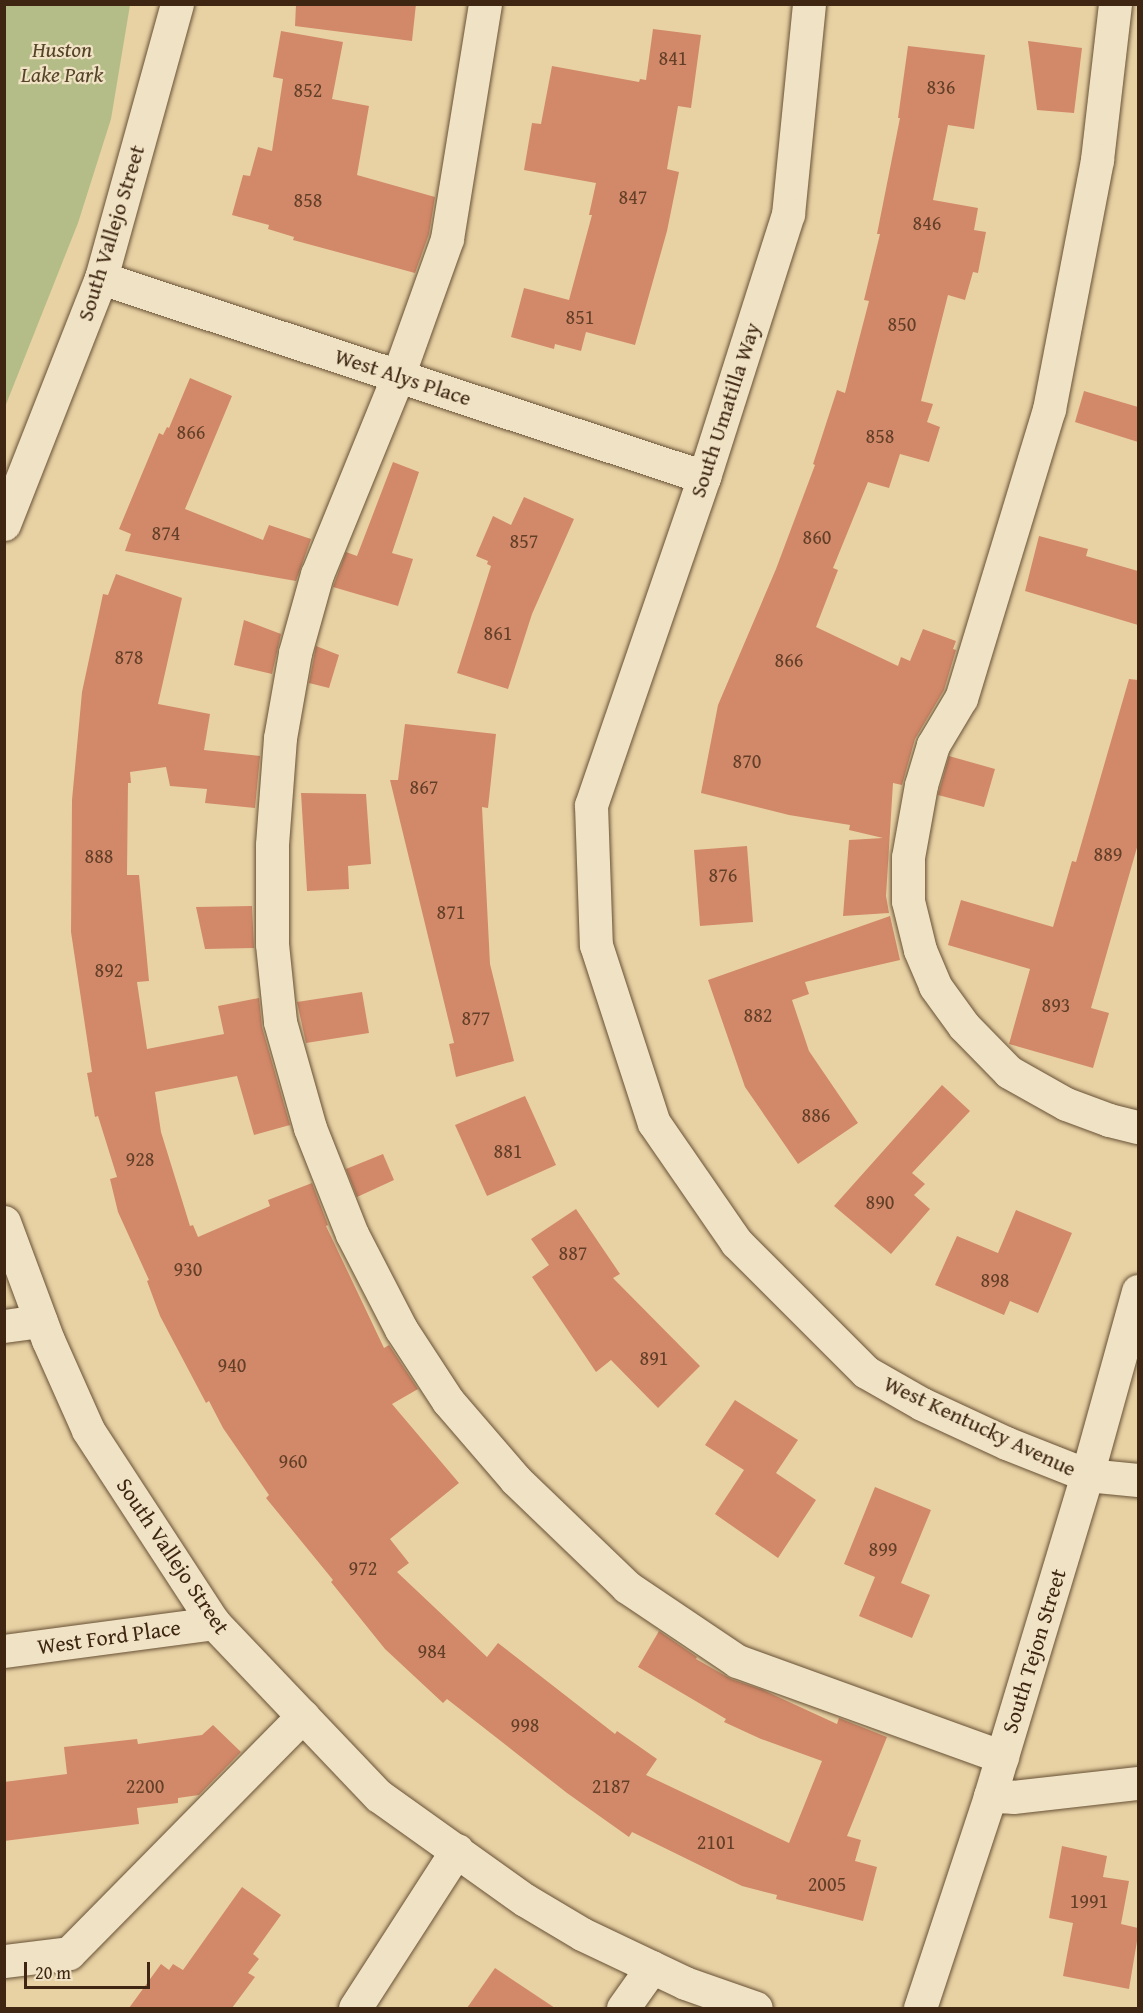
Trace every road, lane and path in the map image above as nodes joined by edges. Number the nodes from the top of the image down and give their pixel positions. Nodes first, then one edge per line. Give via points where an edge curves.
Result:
1 (177, 4) edge
2 (485, 4) edge
3 (809, 4) edge
4 (1115, 4) edge
5 (102, 278) junction
6 (398, 376) junction
7 (704, 477) junction
8 (4, 524) edge
9 (591, 805) joint
10 (1138, 1127) edge
11 (4, 1222) edge
12 (1138, 1292) edge
13 (41, 1321) junction
14 (4, 1326) edge
15 (1087, 1475) junction
16 (1138, 1480) edge
17 (214, 1623) junction
18 (4, 1651) edge
19 (303, 1716) junction
20 (1002, 1757) junction
21 (1138, 1783) edge
22 (990, 1796) junction
23 (457, 1850) junction
24 (4, 1962) edge
25 (652, 1967) junction
26 (355, 2008) edge
27 (623, 2008) edge
28 (756, 2008) edge
29 (920, 2008) edge

1 - 5 street, South Vallejo Street
2 - 6 street via 447,239
3 - 7 street, South Umatilla Way via 788,214
4 - 10 street via 1097,160 1049,409 961,698 933,745 921,785 908,857 908,901 920,950 935,986 964,1026 1009,1072 1066,1104
5 - 6 street, West Alys Place
5 - 8 street, South Vallejo Street
6 - 7 street, West Alys Place
6 - 20 street via 317,574 295,653 280,738 272,845 272,944 280,1022 310,1128 352,1234 401,1329 447,1401 516,1480 627,1587 737,1661
7 - 9 street, South Umatilla Way
9 - 15 street, West Kentucky Avenue via 596,945 654,1123 736,1242 866,1372 922,1404
11 - 13 street, South Vallejo Street
12 - 15 street, South Tejon Street
13 - 14 street
13 - 17 street, South Vallejo Street via 88,1430
15 - 16 street, West Kentucky Avenue
15 - 20 street, South Tejon Street
17 - 18 street, West Ford Place
17 - 19 street, South Vallejo Street
19 - 23 street, South Vallejo Street via 379,1796
19 - 24 street via 69,1953
20 - 22 street, South Tejon Street
21 - 22 street via 1013,1797
22 - 29 street, South Tejon Street
23 - 25 street, South Vallejo Street via 535,1906 582,1934
23 - 26 street
25 - 27 street
25 - 28 street, South Vallejo Street

